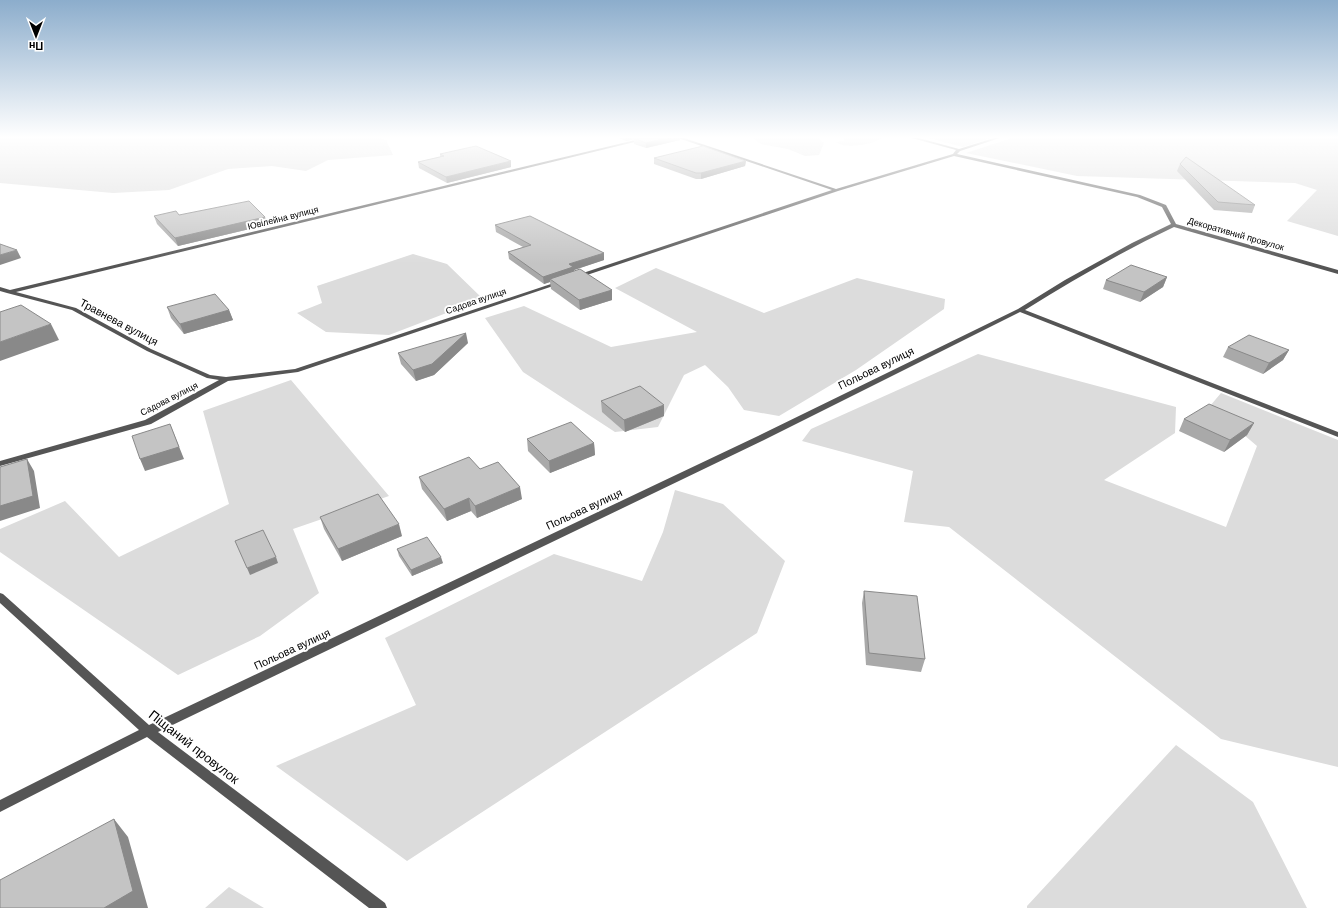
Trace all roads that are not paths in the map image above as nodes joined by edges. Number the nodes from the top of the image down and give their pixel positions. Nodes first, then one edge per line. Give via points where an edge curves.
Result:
1 (477, 179) edge
2 (804, 179) edge
3 (872, 179) edge
4 (1063, 179) edge
5 (836, 190) junction
6 (1174, 225) junction
7 (1338, 272) edge
8 (0, 288) edge
9 (9, 292) junction
10 (1020, 310) junction
11 (226, 380) junction
12 (1338, 435) edge
13 (0, 464) edge
14 (0, 597) edge
15 (148, 731) junction
16 (0, 806) edge
17 (380, 908) edge

1 - 9 street, Ювілейна вулиця
2 - 5 street
3 - 5 street, Садова вулиця
4 - 6 street, Декоративний провулок via 1138,196 1164,206
5 - 11 street, Садова вулиця via 296,371
6 - 7 street, Декоративний провулок
6 - 10 street, Польова вулиця via 1066,281
8 - 9 street, Травнева вулиця
9 - 11 street, Травнева вулиця via 74,309 149,350 209,377
10 - 12 street
10 - 15 street, Польова вулиця via 761,438
11 - 13 street, Садова вулиця via 148,422
14 - 15 street, Піщаний провулок
15 - 16 street, Польова вулиця
15 - 17 street, Піщаний провулок

